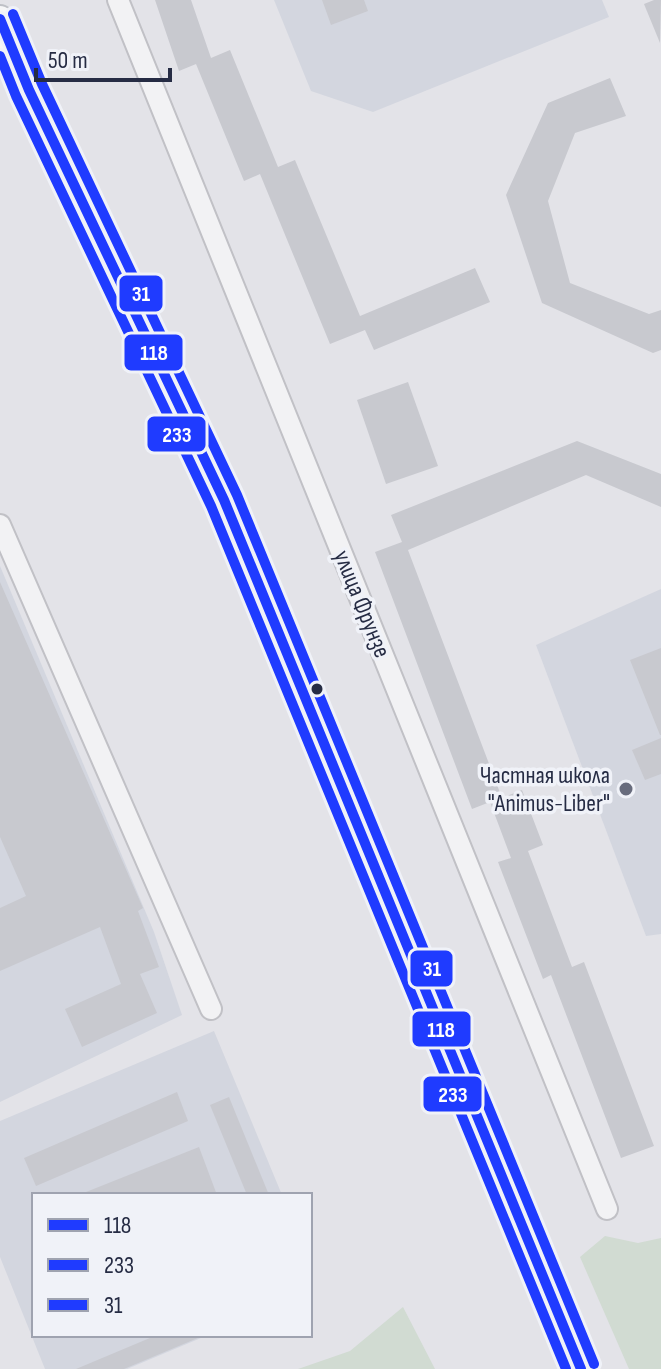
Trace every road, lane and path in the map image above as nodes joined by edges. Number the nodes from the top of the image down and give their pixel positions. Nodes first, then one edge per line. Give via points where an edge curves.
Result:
1 (118, 0) edge
2 (0, 19) edge
3 (0, 525) edge
4 (211, 1009) dead end
5 (607, 1209) dead end
6 (581, 1369) edge

1 - 5 street, улица Фрунзе
2 - 6 main road via 224,500
3 - 4 street

